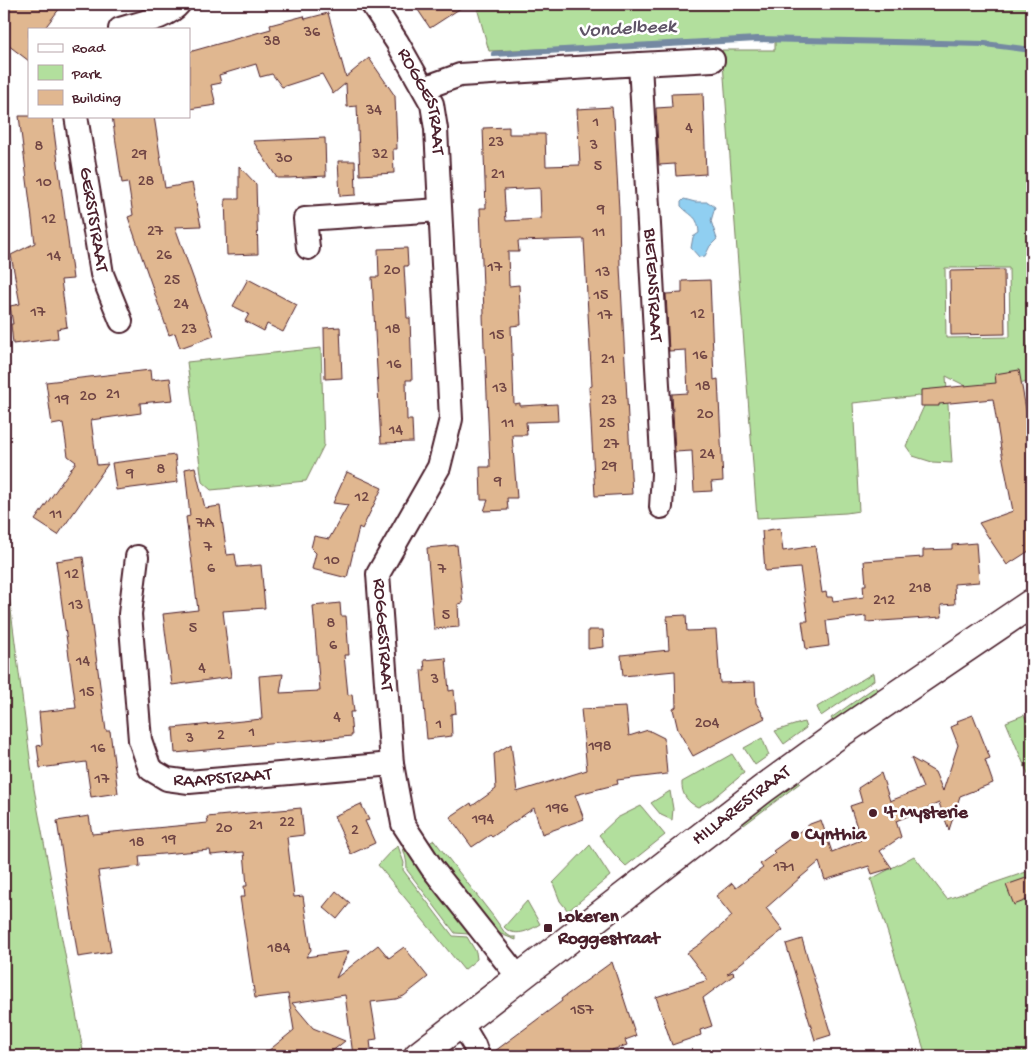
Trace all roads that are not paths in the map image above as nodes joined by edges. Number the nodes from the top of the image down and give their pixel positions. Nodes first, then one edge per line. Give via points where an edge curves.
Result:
1 (179, 4) edge
2 (372, 4) edge
3 (124, 28) edge
4 (713, 60) dead end
5 (640, 64) junction
6 (424, 88) junction
7 (76, 118) edge
8 (440, 210) junction
9 (308, 248) dead end
10 (121, 321) dead end
11 (661, 507) dead end
12 (137, 556) dead end
13 (1032, 603) edge
14 (392, 764) junction
15 (519, 978) junction
16 (460, 1023) junction
17 (418, 1056) edge
18 (478, 1056) edge

1 - 3 street via 162,17
2 - 6 street, ROGGESTRAAT
4 - 5 street
5 - 6 street via 460,75
5 - 11 street, BIETENSTRAAT via 663,474
6 - 8 street, ROGGESTRAAT via 432,104 436,129
7 - 10 street, GERSTSTRAAT via 102,274
8 - 9 street via 305,219
8 - 14 street, ROGGESTRAAT via 451,419 440,467 378,574
12 - 14 street, RAAPSTRAAT via 130,614 140,740 150,769 167,779 189,782
13 - 15 main road, HILLARESTRAAT via 839,734
14 - 15 street, ROGGESTRAAT via 403,824 432,868
15 - 16 main road, HILLARESTRAAT
16 - 17 main road, HILLARESTRAAT
16 - 18 street

